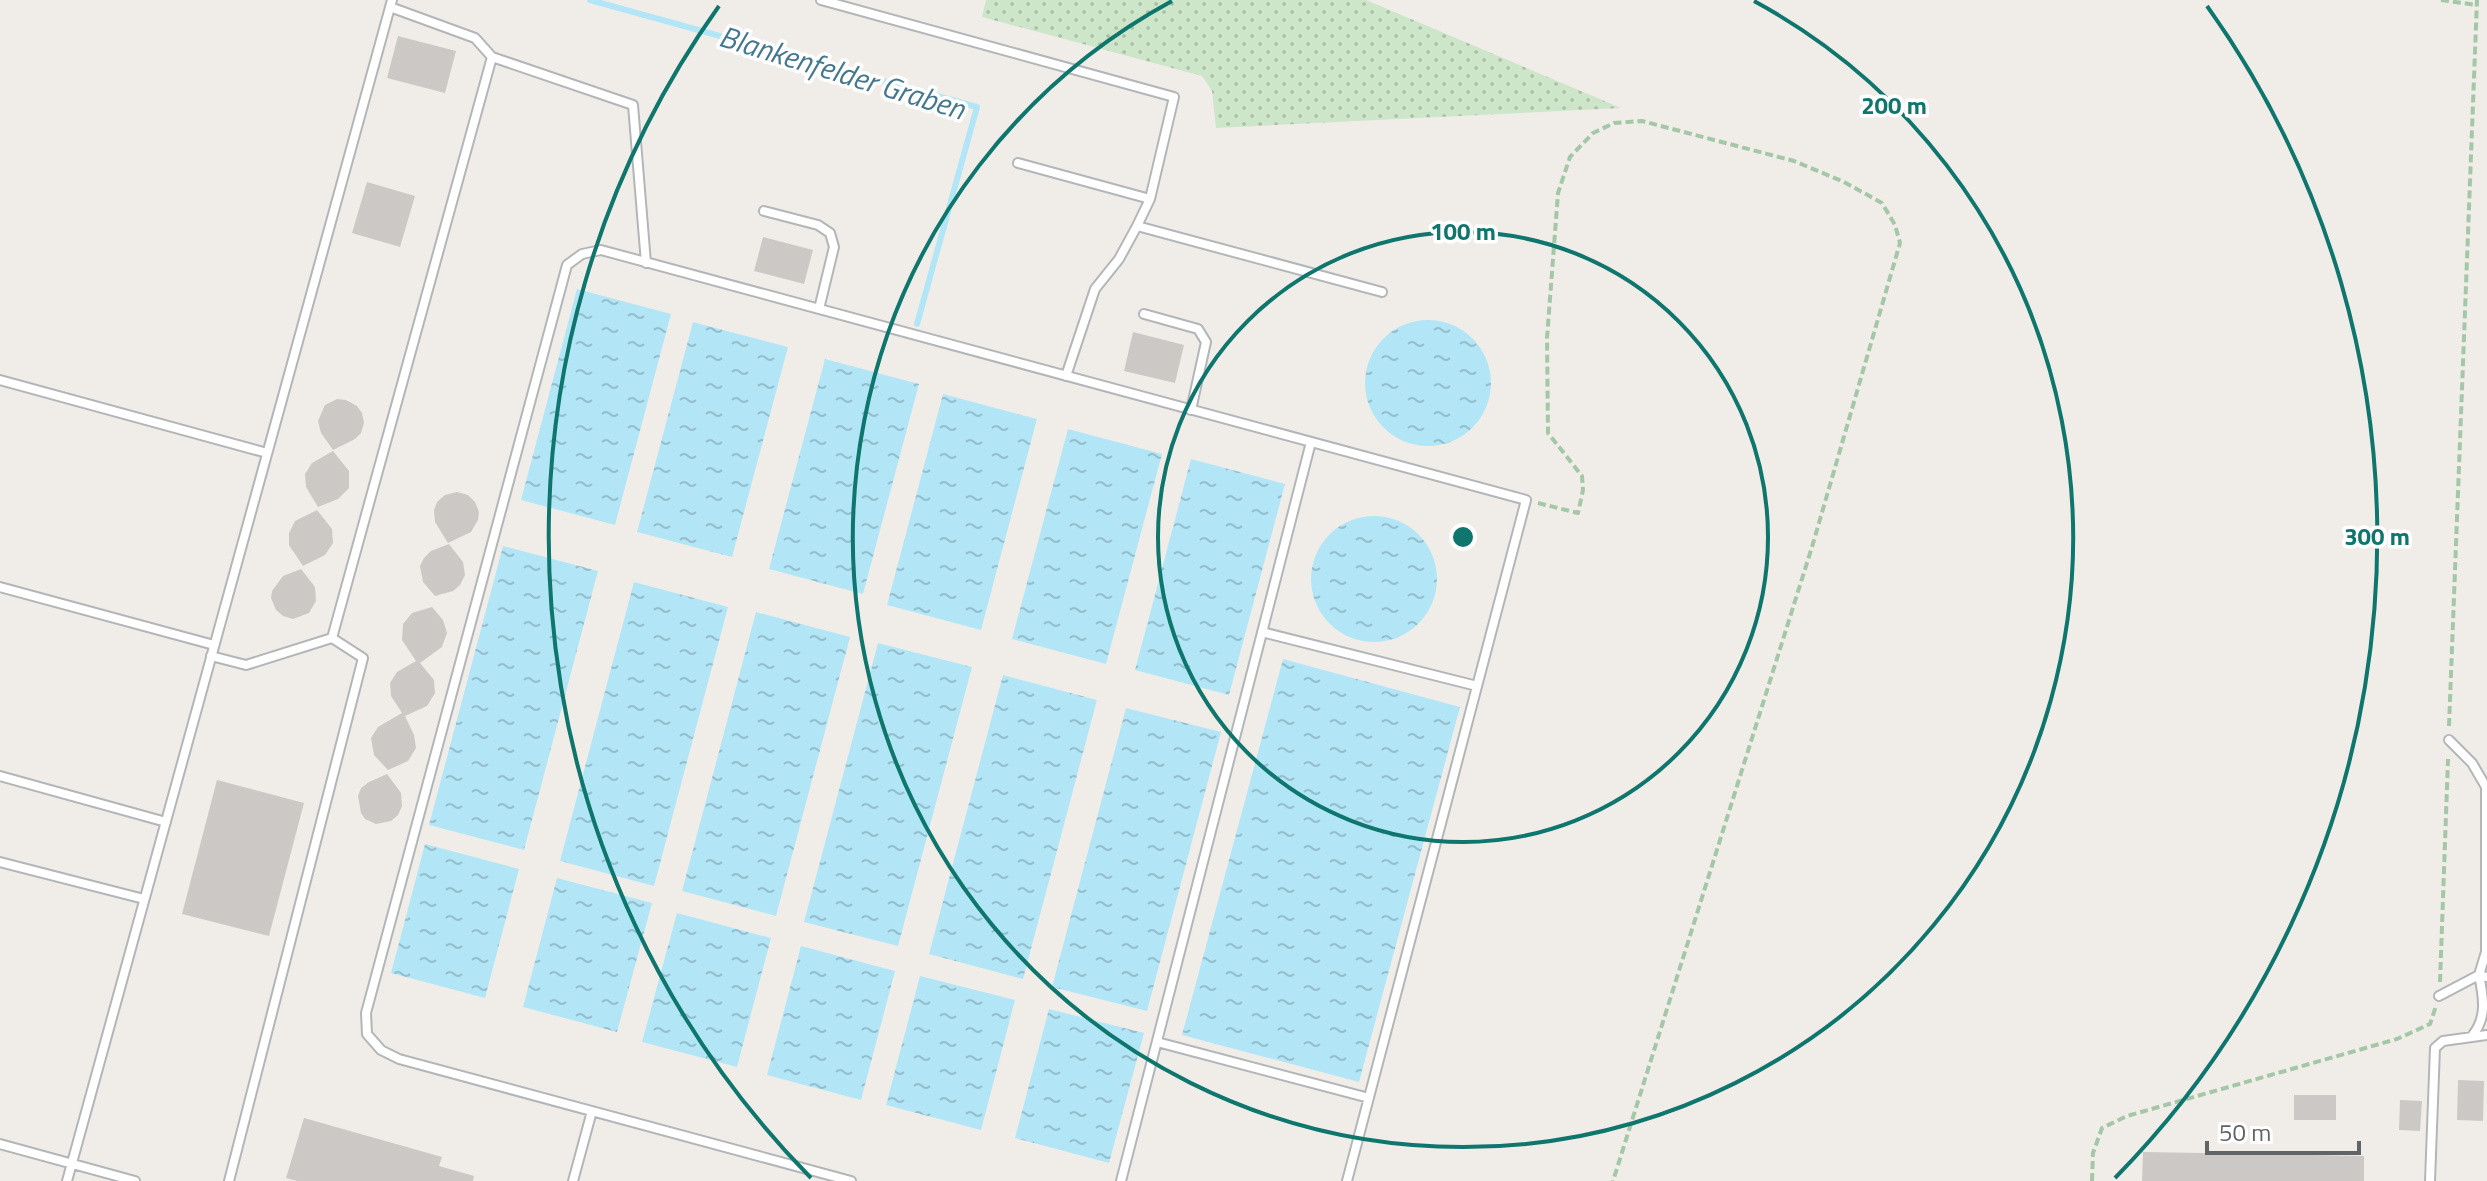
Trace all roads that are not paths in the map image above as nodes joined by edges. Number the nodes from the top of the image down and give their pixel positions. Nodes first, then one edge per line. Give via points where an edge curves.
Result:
1 (821, 0) edge
2 (391, 3) edge
3 (492, 57) junction
4 (1018, 163) dead end
5 (1150, 199) junction
6 (764, 211) dead end
7 (1137, 226) junction
8 (646, 263) junction
9 (1382, 292) dead end
10 (819, 309) junction
11 (1144, 314) dead end
12 (1066, 376) junction
13 (0, 380) edge
14 (1191, 410) junction
15 (1311, 442) junction
16 (267, 453) junction
17 (0, 587) edge
18 (1262, 632) junction
19 (332, 638) junction
20 (214, 645) junction
21 (211, 656) junction
22 (1477, 686) junction
23 (2449, 740) road end
24 (0, 776) edge
25 (166, 822) junction
26 (0, 862) edge
27 (144, 899) junction
28 (2483, 976) edge
29 (2439, 996) road end
30 (2487, 1035) edge
31 (2471, 1037) junction
32 (1157, 1042) junction
33 (1369, 1098) junction
34 (592, 1111) junction
35 (0, 1144) edge
36 (72, 1164) junction
37 (813, 1171) junction
38 (67, 1181) edge
39 (135, 1181) edge
40 (229, 1181) edge
41 (573, 1181) edge
42 (827, 1181) edge
43 (851, 1181) edge
44 (1121, 1181) edge
45 (1347, 1181) edge
46 (2430, 1181) edge

1 - 5 lane via 1174,97
2 - 3 lane via 475,38
2 - 16 lane
3 - 8 lane via 633,105
3 - 19 lane
4 - 5 lane
5 - 7 lane
6 - 10 lane via 830,233 834,247
7 - 9 lane
7 - 12 lane via 1095,289
8 - 10 lane
8 - 34 lane via 601,250 582,254 567,265 366,1013 367,1034 399,1059
10 - 12 lane
11 - 14 lane via 1198,329 1206,342
12 - 14 lane
13 - 16 lane
14 - 15 lane
15 - 18 lane
15 - 22 lane via 1526,500
16 - 20 lane
17 - 20 lane
18 - 22 lane
18 - 32 lane
19 - 21 lane via 246,665
19 - 40 lane via 363,658
20 - 21 lane
21 - 25 lane
22 - 33 lane
23 - 28 lane via 2486,787
24 - 25 lane
25 - 27 lane
26 - 27 lane
27 - 36 lane
28 - 29 lane
28 - 31 lane via 2486,1016
30 - 31 lane
31 - 46 lane via 2443,1041 2435,1048
32 - 33 lane
32 - 44 lane
33 - 45 lane
34 - 37 lane
34 - 41 lane
35 - 36 lane
36 - 38 lane
36 - 39 lane
37 - 42 lane
37 - 43 lane

